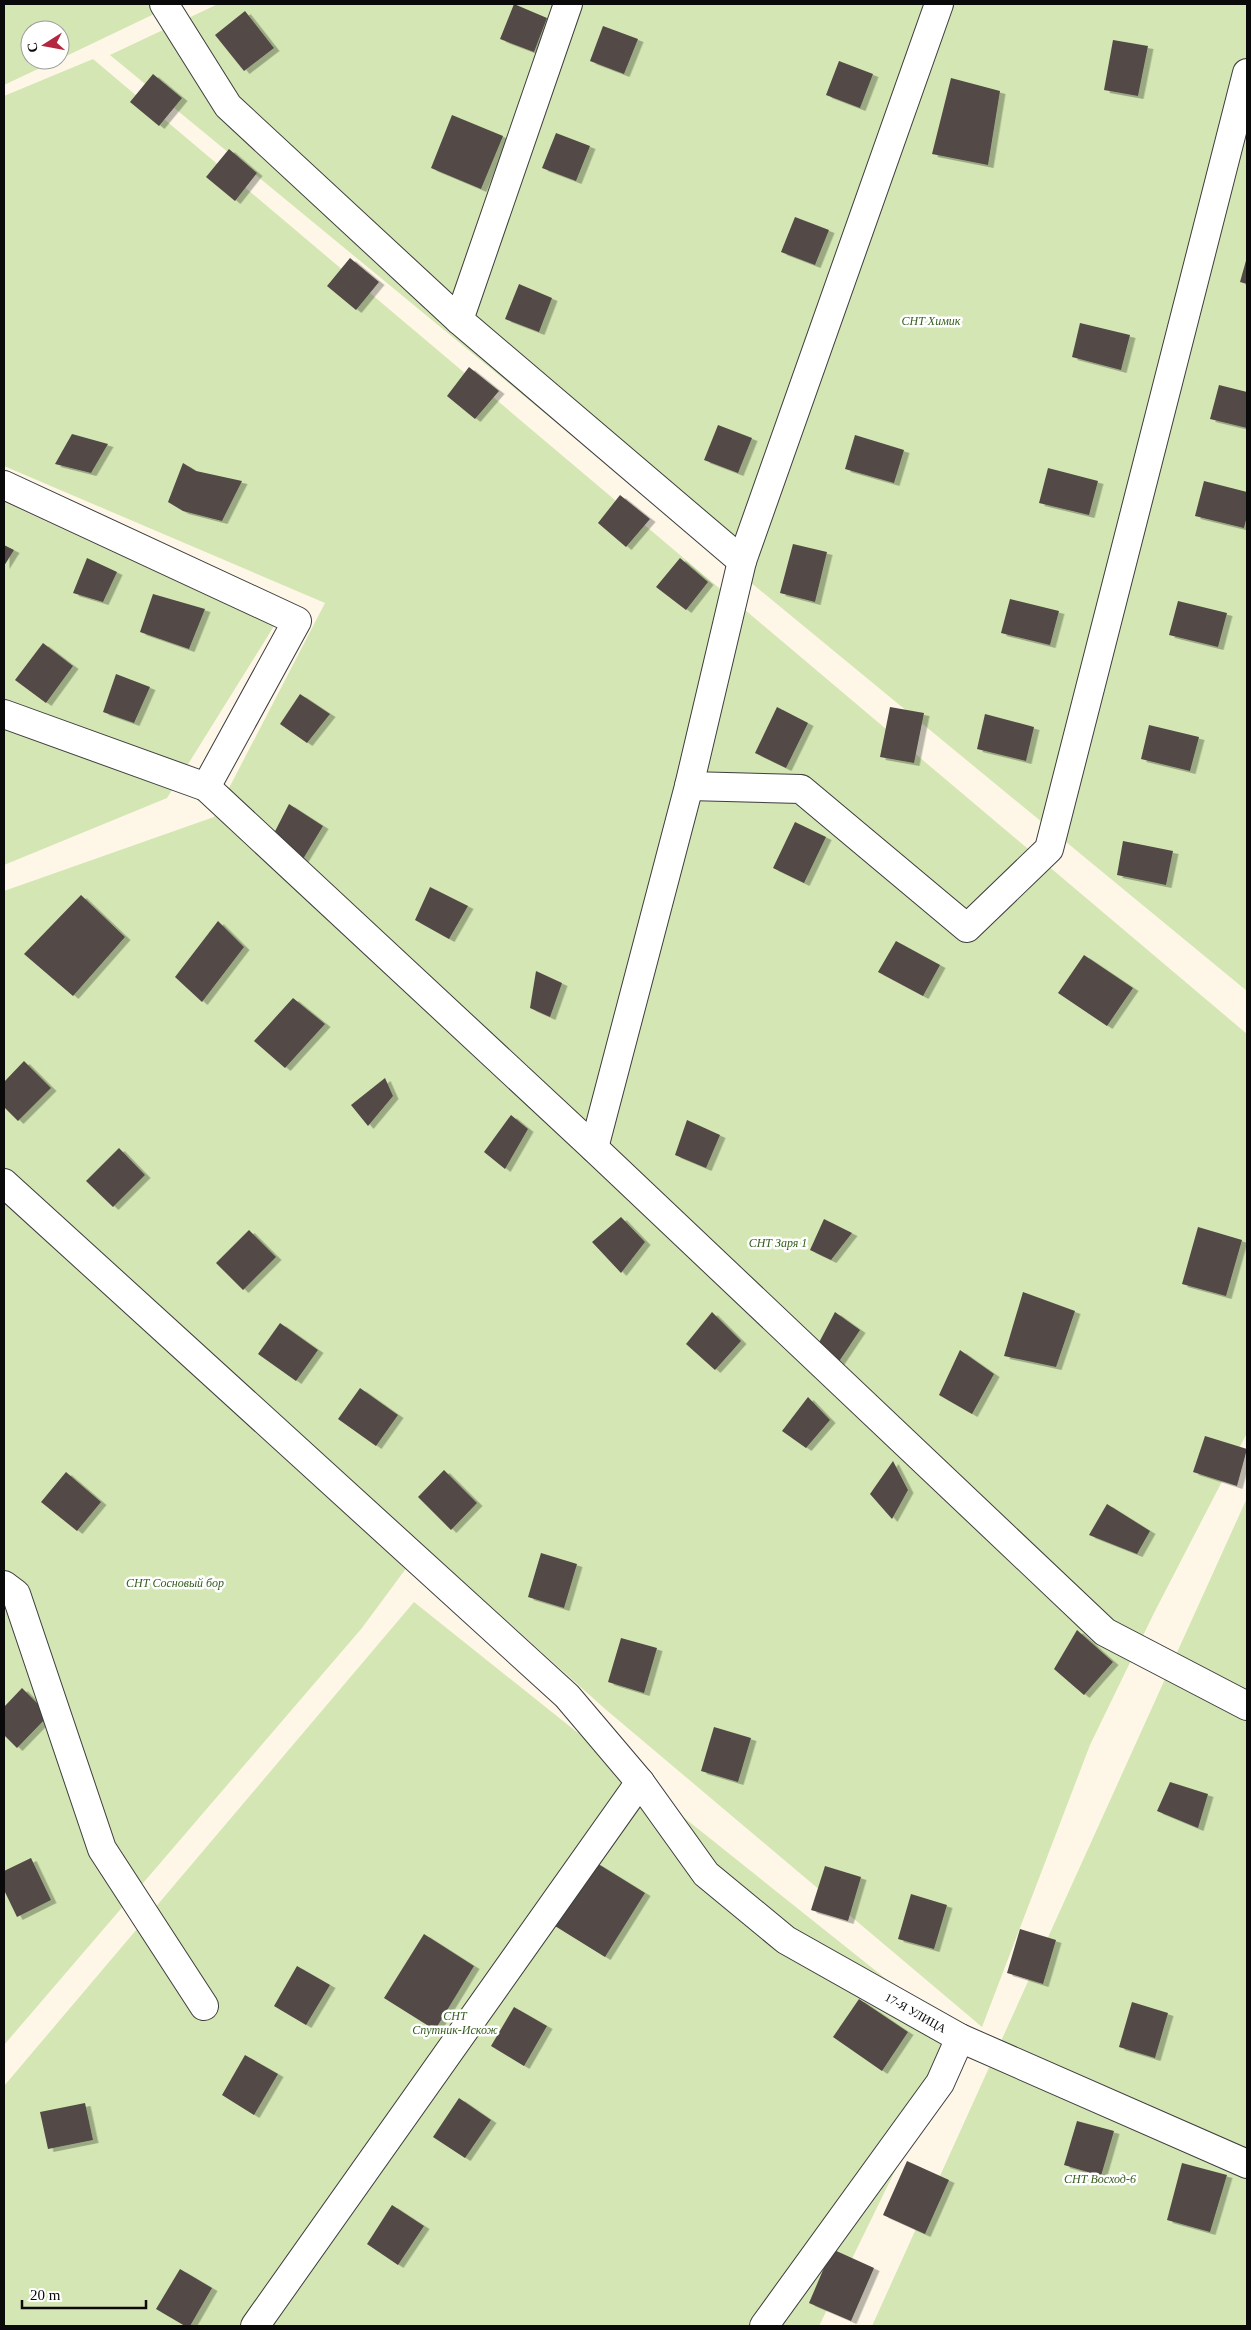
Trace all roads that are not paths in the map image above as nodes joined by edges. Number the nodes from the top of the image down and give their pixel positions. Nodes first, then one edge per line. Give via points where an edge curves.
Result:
1 (164, 4) edge
2 (568, 4) edge
3 (939, 4) edge
4 (1247, 73) edge
5 (459, 320) junction
6 (4, 485) edge
7 (742, 561) junction
8 (4, 714) edge
9 (689, 786) junction
10 (206, 788) junction
11 (594, 1148) junction
12 (4, 1183) edge
13 (4, 1585) edge
14 (1247, 1706) edge
15 (640, 1782) junction
16 (204, 2006) dead end
17 (960, 2038) junction
18 (1247, 2164) edge
19 (255, 2326) edge
20 (764, 2326) edge

1 - 5 street via 228,106
2 - 5 street
3 - 7 street
4 - 9 street via 1049,849 967,928 801,788
5 - 7 street
6 - 10 street via 297,621
7 - 9 street
8 - 10 street
9 - 11 street
10 - 11 street
11 - 14 street via 1105,1632
12 - 15 street, 17-Я УЛИЦА via 566,1696
13 - 16 street via 16,1594 102,1849
15 - 17 street, 17-Я УЛИЦА via 706,1874 786,1940
15 - 19 street
17 - 18 street, 17-Я УЛИЦА
17 - 20 street via 940,2083

